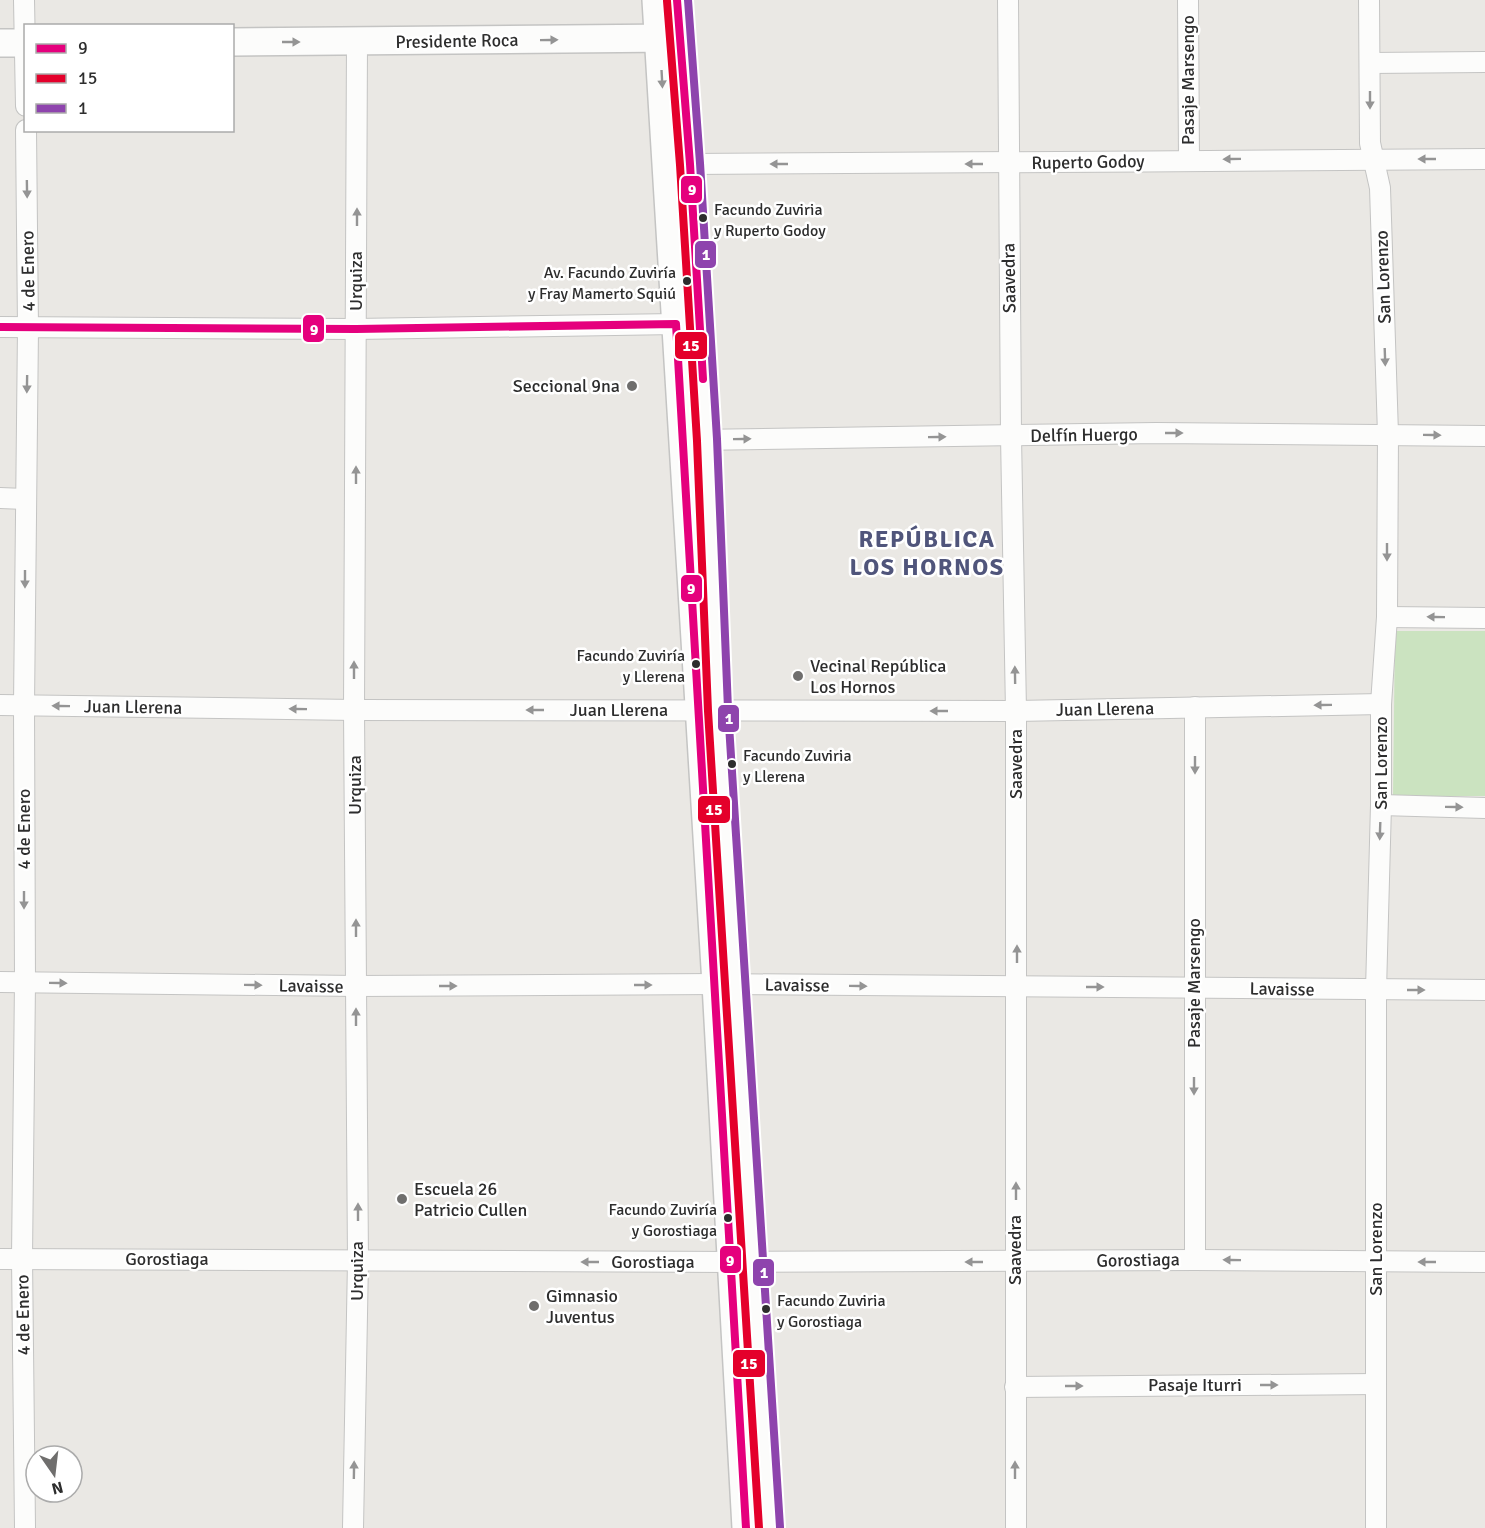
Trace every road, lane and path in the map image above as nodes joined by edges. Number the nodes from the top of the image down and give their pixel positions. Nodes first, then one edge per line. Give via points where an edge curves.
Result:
1 (24, 0) edge
2 (656, 0) edge
3 (678, 0) edge
4 (1008, 0) edge
5 (1188, 0) edge
6 (1370, 0) edge
7 (25, 24) edge
8 (670, 38) junction
9 (234, 42) edge
10 (357, 42) junction
11 (0, 43) edge
12 (24, 43) edge
13 (1485, 62) edge
14 (1370, 63) junction
15 (26, 132) edge
16 (1374, 159) junction
17 (1485, 159) edge
18 (1189, 160) junction
19 (690, 164) junction
20 (1008, 164) junction
21 (676, 324) junction
22 (0, 327) edge
23 (28, 328) junction
24 (356, 329) junction
25 (1388, 434) junction
26 (1011, 436) junction
27 (1485, 436) edge
28 (695, 440) junction
29 (0, 498) edge
30 (25, 499) junction
31 (1387, 616) junction
32 (1485, 618) edge
33 (1382, 704) junction
34 (0, 705) edge
35 (24, 705) junction
36 (1195, 707) junction
37 (354, 710) junction
38 (708, 710) junction
39 (1016, 711) junction
40 (1381, 806) junction
41 (1485, 808) edge
42 (0, 982) edge
43 (25, 982) junction
44 (726, 984) junction
45 (356, 986) junction
46 (1017, 987) junction
47 (1194, 987) junction
48 (1376, 990) junction
49 (1485, 990) edge
50 (0, 1258) edge
51 (22, 1258) junction
52 (1195, 1260) junction
53 (358, 1261) junction
54 (742, 1262) junction
55 (1015, 1262) junction
56 (1376, 1262) junction
57 (1485, 1262) edge
58 (1376, 1384) junction
59 (1015, 1387) junction
60 (25, 1528) edge
61 (353, 1528) edge
62 (746, 1528) edge
63 (770, 1528) edge
64 (1016, 1528) edge
65 (1376, 1528) edge

1 - 7 street
2 - 8 main road
3 - 8 main road
4 - 20 street, Saavedra
5 - 18 street, Pasaje Marsengo
6 - 14 street, San Lorenzo
10 -> 8 main road, Presidente Roca
8 - 19 main road
8 -> 21 main road
9 -> 10 main road, Presidente Roca
24 -> 10 street, Urquiza
11 - 12 main road
13 - 14 street
14 -> 16 street, San Lorenzo via 1370,143
15 -> 23 street, 4 de Enero
17 -> 16 street, Ruperto Godoy
16 -> 18 street, Ruperto Godoy
16 -> 25 street, San Lorenzo via 1380,188
18 - 20 street, Ruperto Godoy
20 -> 19 street, Ruperto Godoy
19 - 28 main road
20 - 26 street, Saavedra
21 - 24 street
21 - 28 main road
22 - 23 street
23 - 24 street
23 -> 30 street, 4 de Enero
37 -> 24 street, Urquiza
26 -> 25 street, Delfín Huergo
25 -> 27 street, Delfín Huergo
25 -> 31 street, San Lorenzo
28 -> 26 street, Delfín Huergo
39 -> 26 street, Saavedra
28 - 38 main road
29 - 30 street
30 -> 35 street, 4 de Enero
32 -> 31 street
31 - 33 street, San Lorenzo
33 -> 36 street, Juan Llerena
33 - 40 street, San Lorenzo
34 - 35 street, Juan Llerena
37 -> 35 street, Juan Llerena
35 -> 43 street, 4 de Enero
36 - 39 street, Juan Llerena
36 -> 47 street, Pasaje Marsengo
38 -> 37 street, Juan Llerena
45 -> 37 street, Urquiza
39 -> 38 street, Juan Llerena
38 - 44 main road
46 -> 39 street, Saavedra
40 -> 41 street
40 -> 48 street, San Lorenzo
42 - 43 street, Lavaisse
43 -> 45 street, Lavaisse
43 - 51 street, 4 de Enero
45 -> 44 street, Lavaisse
44 -> 46 street, Lavaisse
44 - 54 main road
53 -> 45 street, Urquiza
46 -> 47 street, Lavaisse
55 -> 46 street, Saavedra
47 - 48 street, Lavaisse
47 -> 52 street, Pasaje Marsengo
48 -> 49 street, Lavaisse
48 - 56 street, San Lorenzo
50 - 51 street, Gorostiaga
51 - 53 street, Gorostiaga
51 - 60 street, 4 de Enero
52 - 55 street, Gorostiaga
56 -> 52 street, Gorostiaga
54 -> 53 street, Gorostiaga
61 -> 53 street, Urquiza
55 -> 54 street, Gorostiaga
54 - 62 main road
54 - 63 main road
55 - 59 street, Saavedra
57 -> 56 street, Gorostiaga
56 - 58 street, San Lorenzo
59 -> 58 street, Pasaje Iturri
58 - 65 street, San Lorenzo
64 -> 59 street, Saavedra

